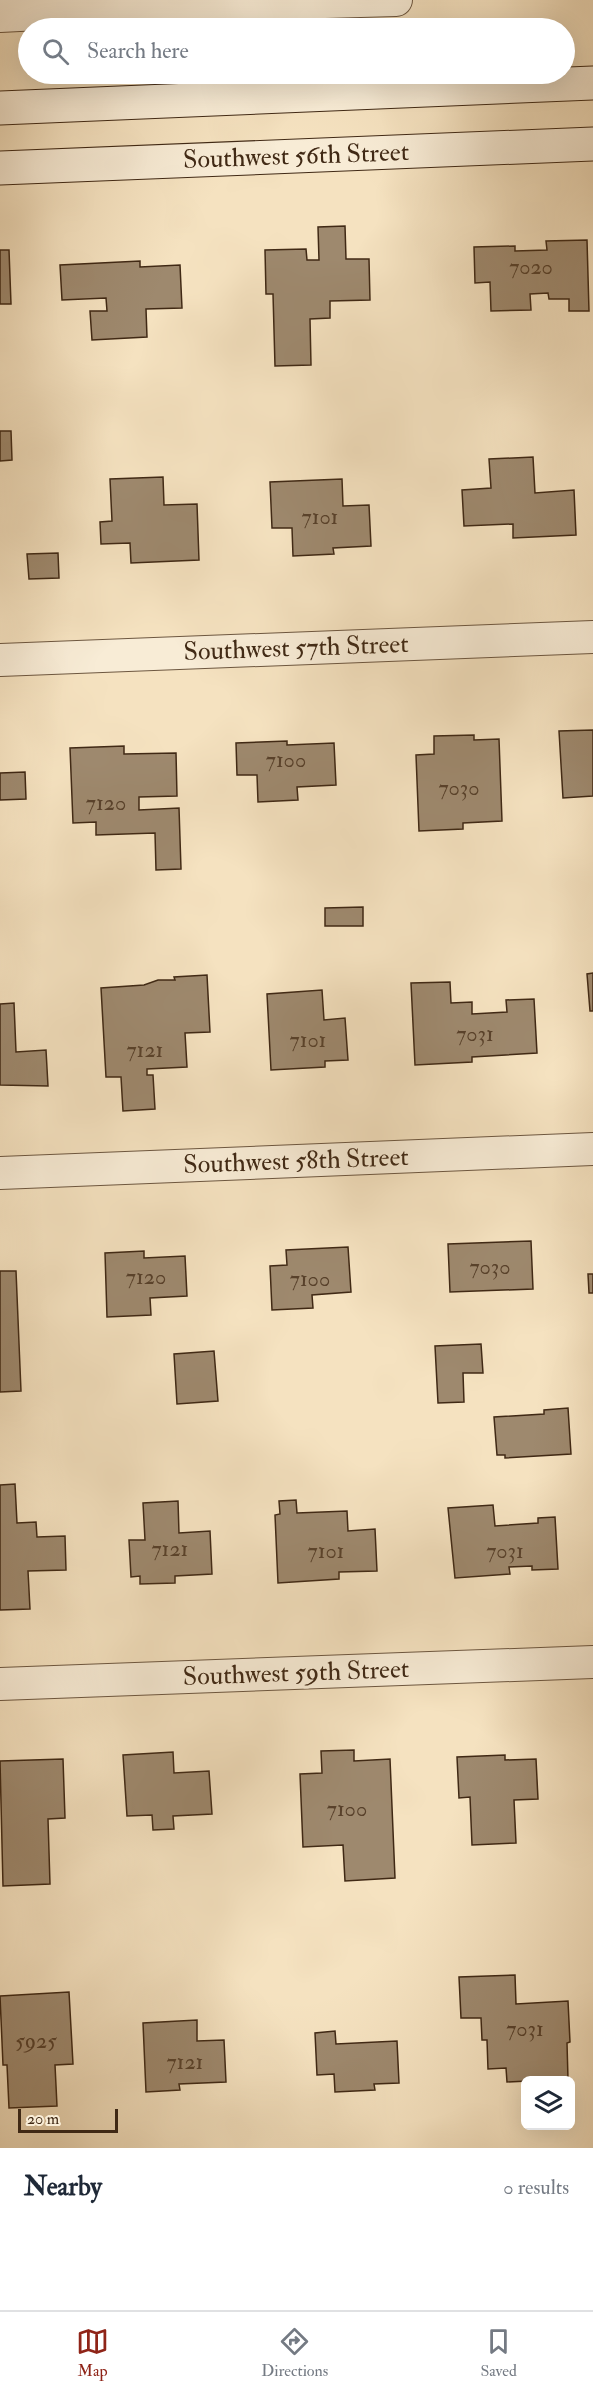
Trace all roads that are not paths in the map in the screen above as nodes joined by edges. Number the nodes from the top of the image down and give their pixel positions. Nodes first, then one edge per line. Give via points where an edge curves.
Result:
1 (396, 0) edge
2 (0, 16) edge
3 (593, 83) edge
4 (569, 84) edge
5 (575, 84) edge
6 (0, 108) edge
7 (593, 144) edge
8 (0, 168) edge
9 (593, 637) edge
10 (0, 660) edge
11 (593, 1149) edge
12 (0, 1173) edge
13 (593, 1662) edge
14 (0, 1684) edge

1 - 2 street
3 - 5 main road
4 - 6 main road
7 - 8 main road, Southwest 56th Street
9 - 10 street, Southwest 57th Street
11 - 12 street, Southwest 58th Street
13 - 14 street, Southwest 59th Street

